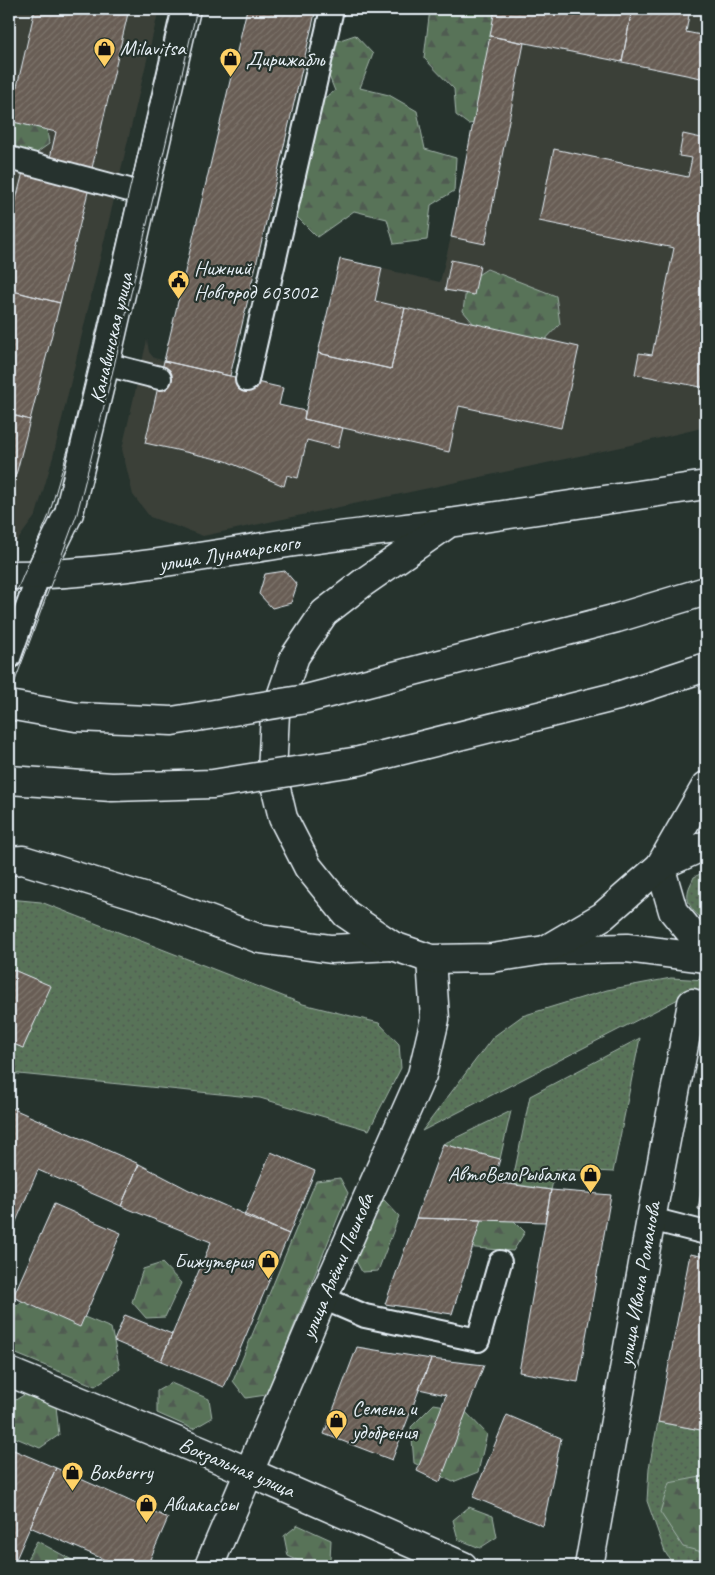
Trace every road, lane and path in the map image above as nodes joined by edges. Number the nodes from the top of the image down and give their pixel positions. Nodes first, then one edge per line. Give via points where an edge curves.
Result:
1 (186, 9) edge
2 (332, 9) edge
3 (9, 158) edge
4 (144, 194) junction
5 (105, 364) junction
6 (160, 378) dead end
7 (247, 380) dead end
8 (706, 484) edge
9 (449, 523) junction
10 (39, 574) junction
11 (9, 575) edge
12 (706, 591) edge
13 (9, 658) edge
14 (706, 667) edge
15 (9, 705) edge
16 (9, 780) edge
17 (706, 786) edge
18 (706, 845) edge
19 (13, 859) edge
20 (660, 866) junction
21 (706, 945) edge
22 (393, 946) junction
23 (545, 950) junction
24 (706, 958) edge
25 (431, 959) junction
26 (692, 1002) dead end
27 (651, 1220) junction
28 (706, 1233) edge
29 (500, 1262) dead end
30 (323, 1298) junction
31 (10, 1377) edge
32 (249, 1471) junction
33 (209, 1566) edge
34 (463, 1566) edge
35 (589, 1566) edge

1 - 4 street, Канавинская улица
2 - 7 lane
3 - 4 lane
4 - 5 street, Канавинская улица
5 - 6 lane
5 - 10 street, Канавинская улица via 69,513
8 - 9 street, улица Луначарского
9 - 10 street, улица Луначарского via 154,564
9 - 22 street via 324,614 295,656 275,714 272,772 282,818 308,867 346,914
10 - 11 street, улица Луначарского
10 - 13 lane, Канавинская улица
12 - 15 street, bridge via 617,618 306,699 172,721 76,717
14 - 16 street, bridge via 618,696 359,761 213,784 112,787
17 - 20 street
18 - 20 street
19 - 22 street via 163,902 260,939 331,948
20 - 21 street via 673,911 695,938
20 - 23 street via 603,916
22 - 25 street
23 - 24 street via 626,948
23 - 25 street via 492,958
25 - 30 street, улица Алёши Пешкова via 435,1019 422,1075
26 - 27 street, улица Ивана Романова
27 - 28 lane
27 - 35 street, улица Ивана Романова
29 - 30 lane via 478,1340 365,1316
30 - 32 street, улица Алёши Пешкова
31 - 32 street, Вокзальная улица
32 - 33 street, улица Алёши Пешкова
32 - 34 street, Вокзальная улица

